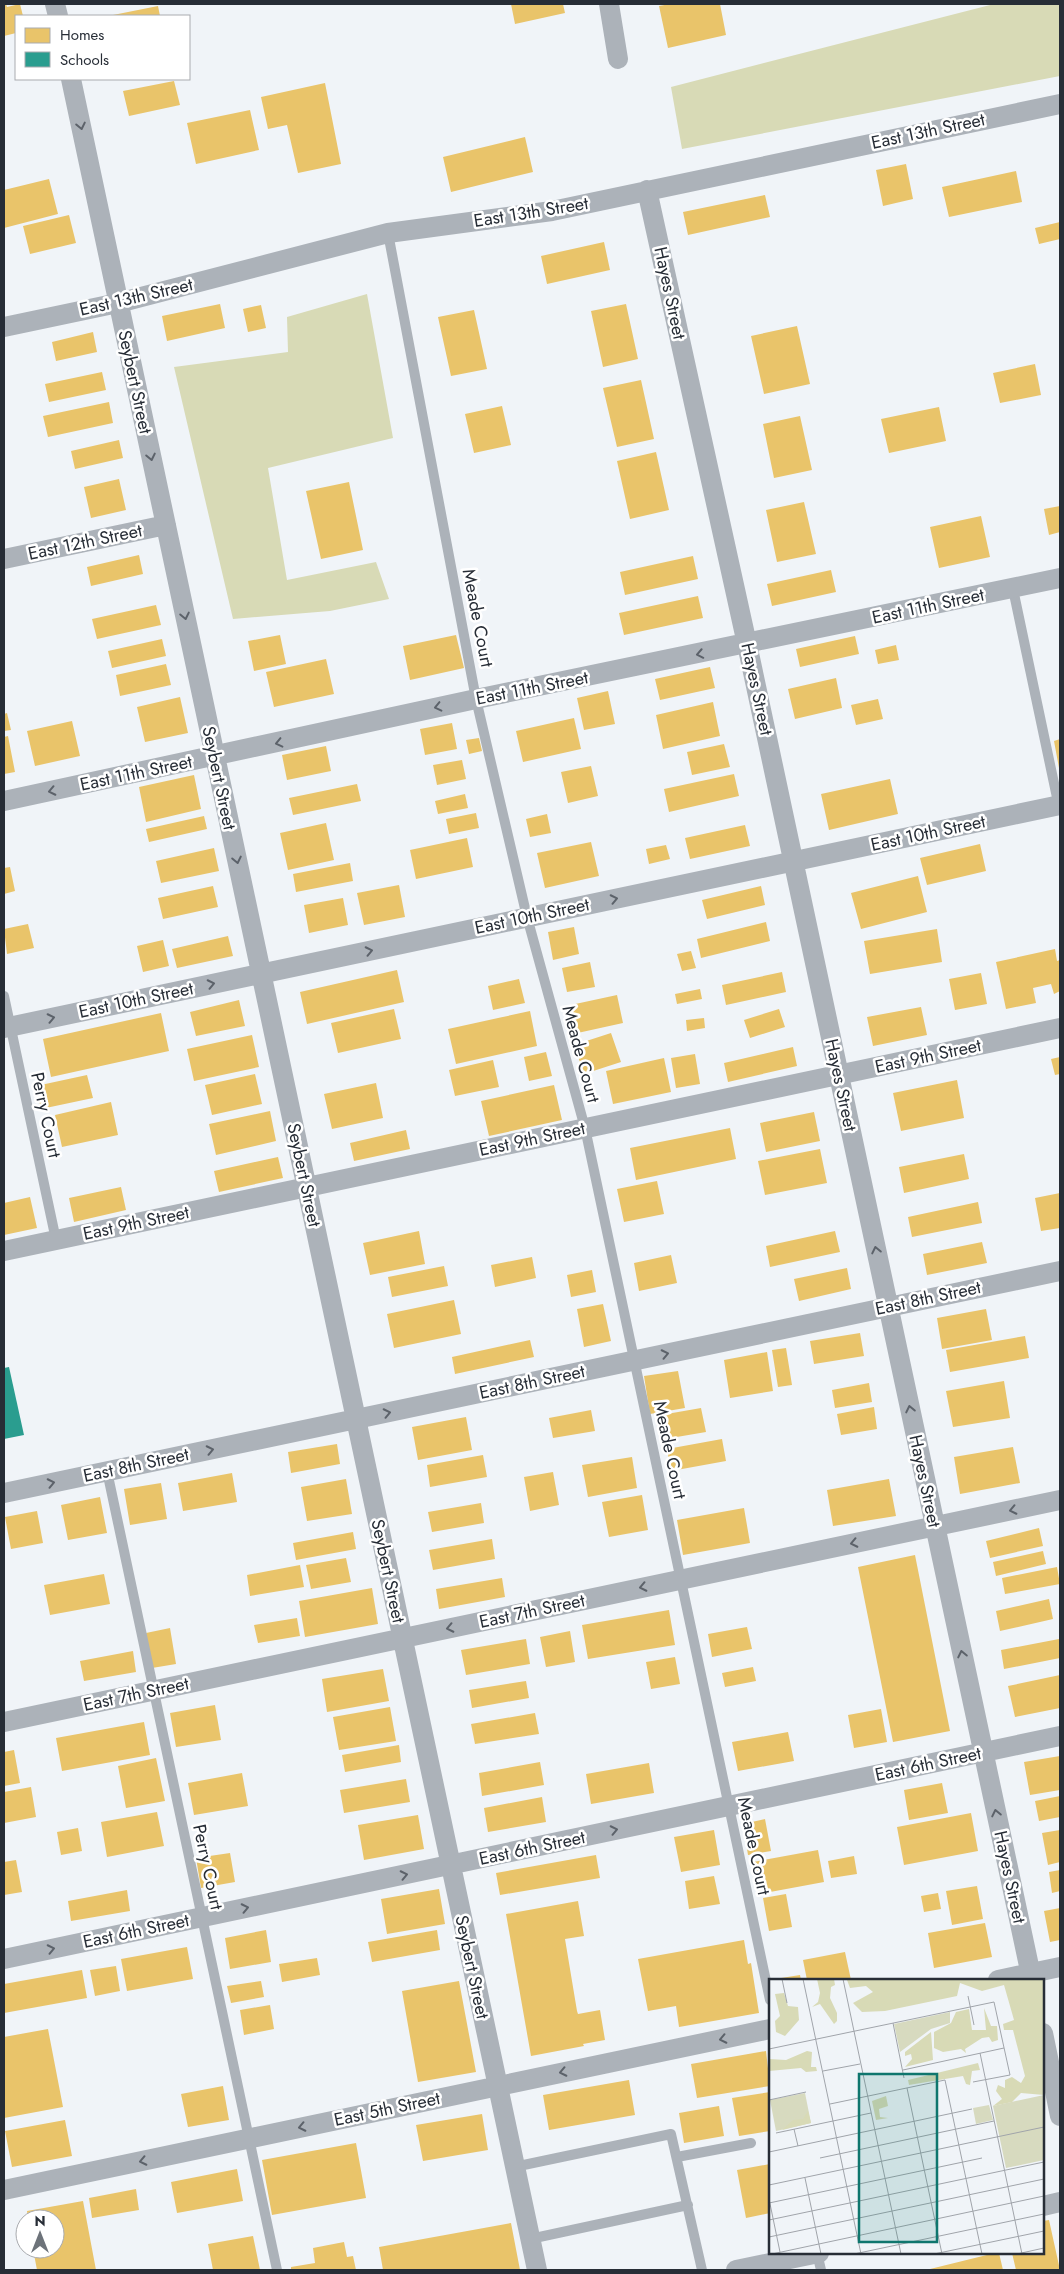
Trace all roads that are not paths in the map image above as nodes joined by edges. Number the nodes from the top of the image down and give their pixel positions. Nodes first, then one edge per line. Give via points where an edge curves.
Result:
1 (609, 4) edge
2 (618, 59) dead end
3 (71, 80) edge
4 (1060, 104) edge
5 (647, 190) junction
6 (388, 234) junction
7 (118, 303) junction
8 (4, 327) edge
9 (166, 525) junction
10 (4, 559) edge
11 (1060, 578) edge
12 (1012, 588) junction
13 (748, 644) junction
14 (476, 699) junction
15 (215, 757) junction
16 (4, 801) edge
17 (1060, 808) edge
18 (794, 862) junction
19 (527, 918) junction
20 (261, 974) junction
21 (4, 996) edge
22 (7, 1027) edge
23 (1060, 1028) edge
24 (839, 1074) junction
25 (585, 1128) junction
26 (306, 1187) junction
27 (56, 1240) junction
28 (4, 1251) edge
29 (1060, 1271) edge
30 (888, 1307) junction
31 (634, 1360) junction
32 (356, 1419) junction
33 (107, 1471) junction
34 (4, 1493) edge
35 (1060, 1500) edge
36 (935, 1526) junction
37 (681, 1580) junction
38 (402, 1638) junction
39 (154, 1690) junction
40 (4, 1722) edge
41 (1060, 1736) edge
42 (983, 1753) junction
43 (729, 1806) junction
44 (450, 1865) junction
45 (202, 1917) junction
46 (4, 1959) edge
47 (1060, 1967) edge
48 (1031, 1977) edge
49 (1009, 1979) edge
50 (769, 1995) edge
51 (769, 2028) edge
52 (1044, 2038) edge
53 (497, 2086) junction
54 (1060, 2116) edge
55 (249, 2138) junction
56 (751, 2142) dead end
57 (677, 2157) junction
58 (514, 2167) junction
59 (4, 2190) edge
60 (1060, 2202) edge
61 (688, 2206) junction
62 (1044, 2206) edge
63 (530, 2239) junction
64 (813, 2254) edge
65 (818, 2254) edge
66 (277, 2270) edge
67 (537, 2270) edge
68 (702, 2270) edge
69 (736, 2270) edge
70 (821, 2270) edge

1 - 2 street
3 -> 7 street, Seybert Street
4 - 5 street, East 13th Street
5 - 6 street, East 13th Street via 552,211
5 - 13 street, Hayes Street
6 - 7 street, East 13th Street
6 - 14 lane, Meade Court
7 - 8 street, East 13th Street
7 -> 9 street, Seybert Street
9 - 10 street, East 12th Street
9 -> 15 street, Seybert Street
11 - 12 street, East 11th Street
12 - 13 street, East 11th Street
12 - 17 lane
13 -> 14 street, East 11th Street
13 - 18 street, Hayes Street
14 -> 15 street, East 11th Street
14 - 19 lane, Meade Court
15 -> 16 street, East 11th Street
15 -> 20 street, Seybert Street
17 - 18 street, East 10th Street
19 -> 18 street, East 10th Street
18 - 24 street, Hayes Street
20 -> 19 street, East 10th Street
19 - 25 lane, Meade Court
22 -> 20 street, East 10th Street
20 - 26 street, Seybert Street
21 - 22 lane, Perry Court
22 - 27 lane, Perry Court
23 - 24 street, East 9th Street
24 - 25 street, East 9th Street
30 -> 24 street, Hayes Street
25 - 26 street, East 9th Street
25 - 31 lane, Meade Court
26 - 27 street, East 9th Street
26 - 32 street, Seybert Street
27 - 28 street, East 9th Street
29 - 30 street, East 8th Street
31 -> 30 street, East 8th Street
36 -> 30 street, Hayes Street
32 -> 31 street, East 8th Street
31 - 37 lane, Meade Court
33 -> 32 street, East 8th Street
32 - 38 street, Seybert Street
34 -> 33 street, East 8th Street
33 - 39 lane, Perry Court
35 -> 36 street, East 7th Street
36 -> 37 street, East 7th Street
42 -> 36 street, Hayes Street
37 -> 38 street, East 7th Street
37 - 43 lane, Meade Court
38 - 39 street, East 7th Street
38 - 44 street, Seybert Street
39 - 40 street, East 7th Street
39 - 45 lane, Perry Court
41 - 42 street, East 6th Street
42 - 43 street, East 6th Street
48 -> 42 street, Hayes Street
44 -> 43 street, East 6th Street
43 - 50 lane, Meade Court
45 -> 44 street, East 6th Street
44 - 53 street, Seybert Street
46 -> 45 street, East 6th Street
45 - 55 lane, Perry Court
47 - 48 street
48 - 49 street
51 -> 53 street, East 5th Street
52 - 54 street
53 -> 55 street, East 5th Street
53 - 58 street, Seybert Street
55 -> 59 street, East 5th Street
55 - 66 lane, Perry Court
56 - 57 lane
57 - 58 lane via 672,2134
57 - 61 lane
58 - 63 street, Seybert Street
60 - 62 street
61 - 63 lane
61 - 68 lane
63 - 67 street, Seybert Street
64 - 69 street
65 - 70 lane

